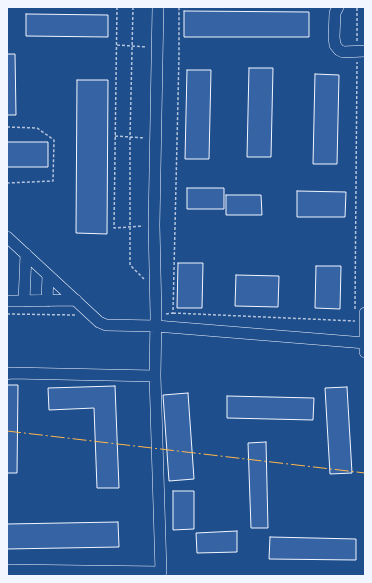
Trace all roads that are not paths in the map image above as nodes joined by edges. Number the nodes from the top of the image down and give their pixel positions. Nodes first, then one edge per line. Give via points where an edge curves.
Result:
1 (158, 7) edge
2 (338, 7) edge
3 (361, 51) edge
4 (7, 237) edge
5 (26, 254) junction
6 (48, 275) junction
7 (76, 300) junction
8 (7, 301) edge
9 (24, 301) junction
10 (47, 301) junction
11 (360, 313) edge
12 (156, 321) junction
13 (360, 321) edge
14 (362, 345) edge
15 (7, 374) edge
16 (155, 376) junction
17 (7, 570) edge

1 - 12 street via 154,225
2 - 3 street via 335,12 335,45 343,52
4 - 5 street
5 - 6 street
5 - 9 street
6 - 7 street
6 - 10 street
7 - 10 street
7 - 12 street via 99,322 106,325
8 - 9 street
9 - 10 street
11 - 13 street
12 - 14 street
12 - 16 street
13 - 14 street
15 - 16 street
16 - 17 street via 161,572

